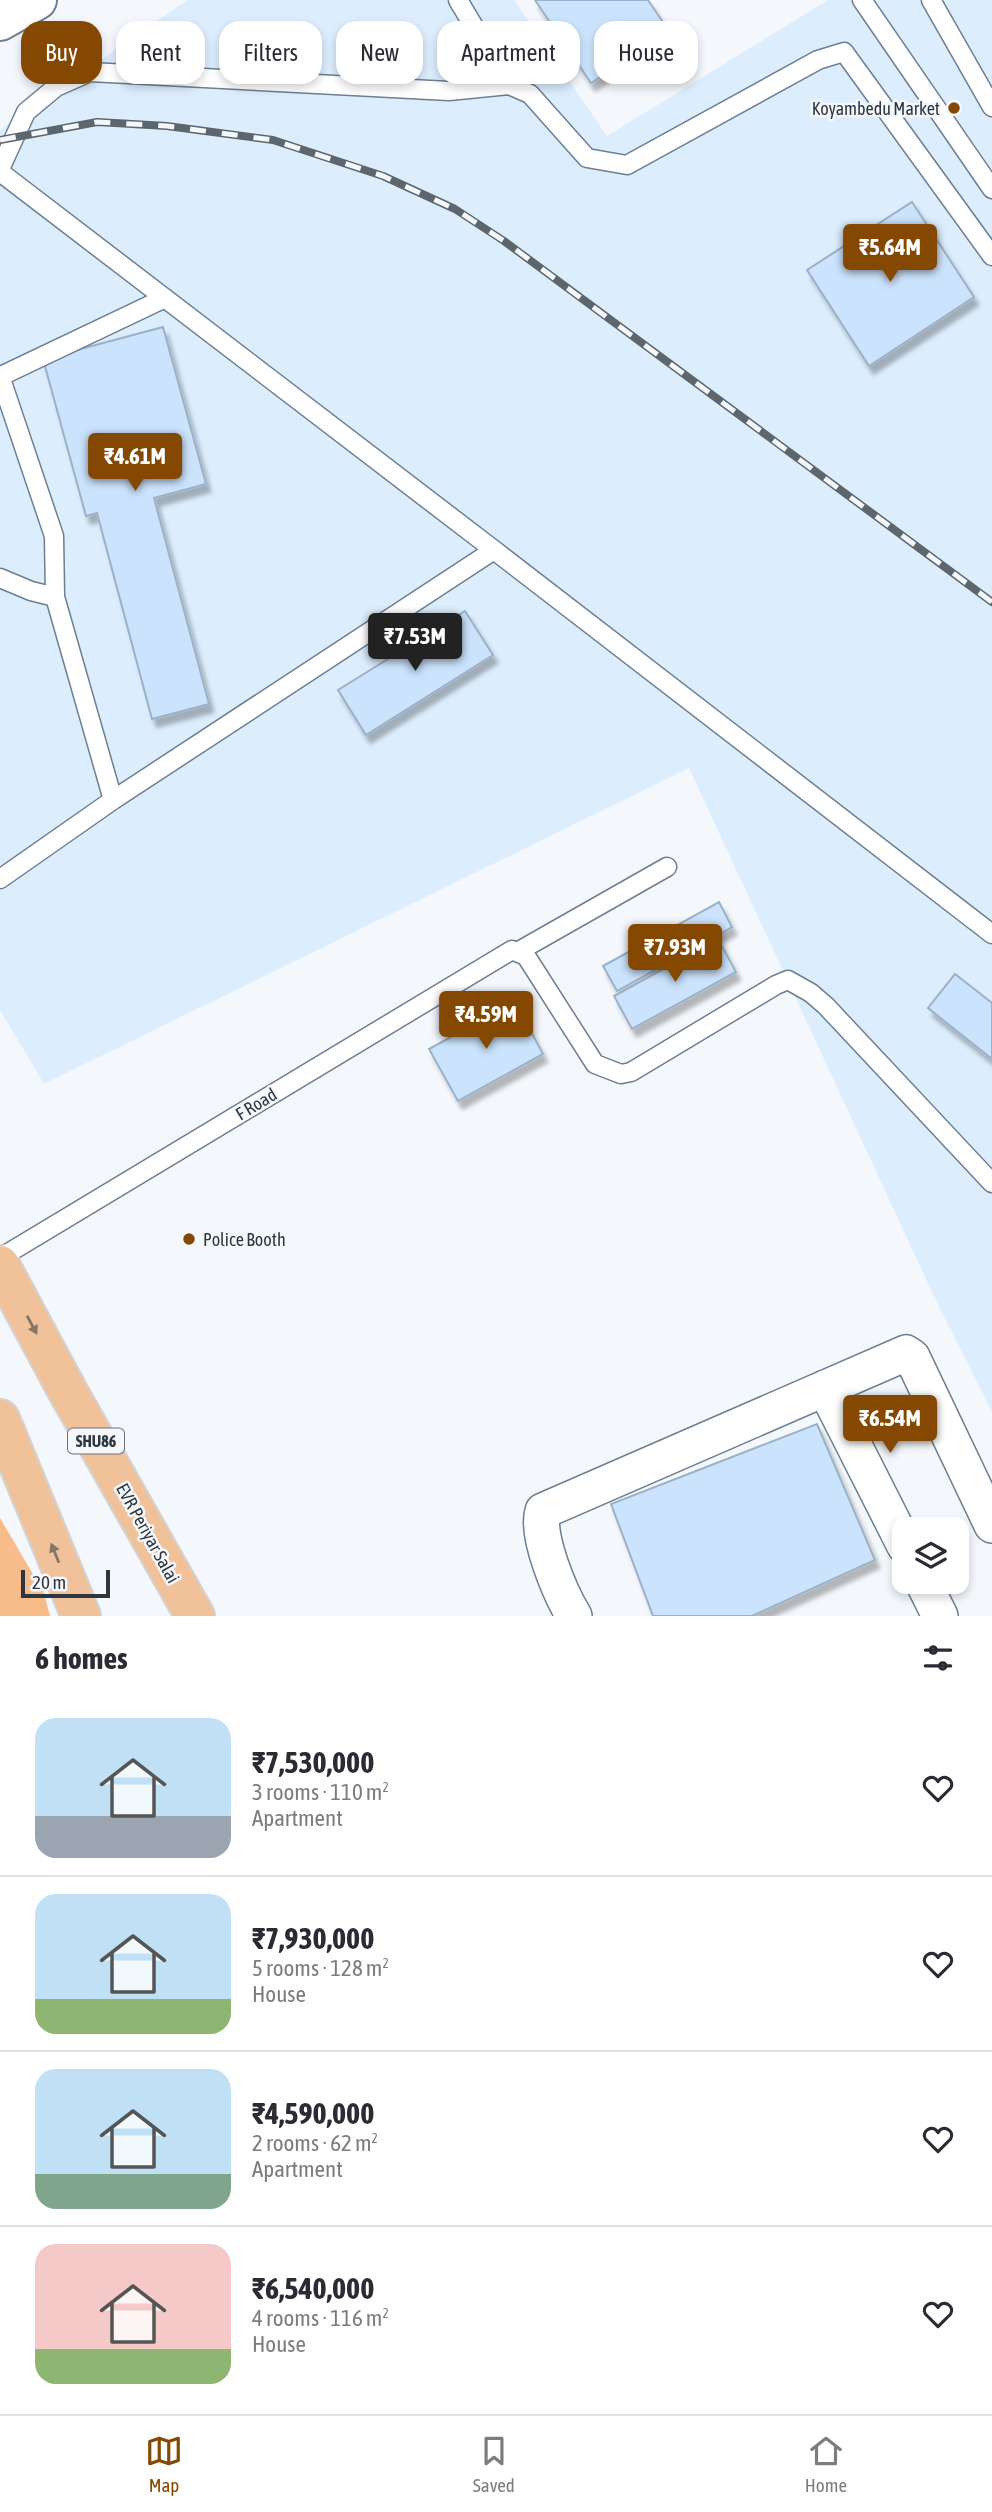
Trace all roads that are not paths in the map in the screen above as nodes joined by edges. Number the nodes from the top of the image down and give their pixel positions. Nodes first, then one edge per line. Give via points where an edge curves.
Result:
1 (37, 0) edge
2 (458, 0) edge
3 (862, 0) edge
4 (931, 0) edge
5 (0, 21) edge
6 (985, 78) edge
7 (509, 85) junction
8 (992, 107) edge
9 (0, 170) edge
10 (992, 189) edge
11 (992, 256) edge
12 (164, 298) junction
13 (0, 376) edge
14 (494, 550) junction
15 (0, 578) edge
16 (55, 597) junction
17 (113, 800) junction
18 (667, 867) dead end
19 (0, 878) edge
20 (992, 934) edge
21 (515, 951) junction
22 (992, 1183) edge
23 (0, 1258) edge
24 (0, 1265) edge
25 (825, 1388) junction
26 (0, 1419) edge
27 (892, 1520) edge
28 (992, 1525) edge
29 (929, 1594) edge
30 (82, 1616) edge
31 (195, 1616) edge
32 (574, 1616) edge
33 (940, 1616) edge

1 - 5 street
2 - 7 lane
3 - 10 lane
4 - 6 lane
6 - 8 lane
7 - 9 lane via 449,91 90,72 56,87 26,112
7 - 11 lane via 530,93 587,158 627,165 818,60 844,52
9 - 12 lane
12 - 13 lane
12 - 14 lane
13 - 16 lane via 54,536
14 - 17 lane
14 - 20 lane
15 - 16 lane
16 - 17 lane
17 - 19 lane
18 - 21 lane, F Road
21 - 22 lane via 526,956 595,1064 621,1074 788,980 826,1006
21 - 23 lane, F Road
24 -> 31 main road, EVR Periyar Salai / SHU86
25 - 27 street
25 - 28 street via 909,1353
25 - 32 street via 543,1511 541,1525 551,1568
30 -> 26 main road
29 - 33 street

